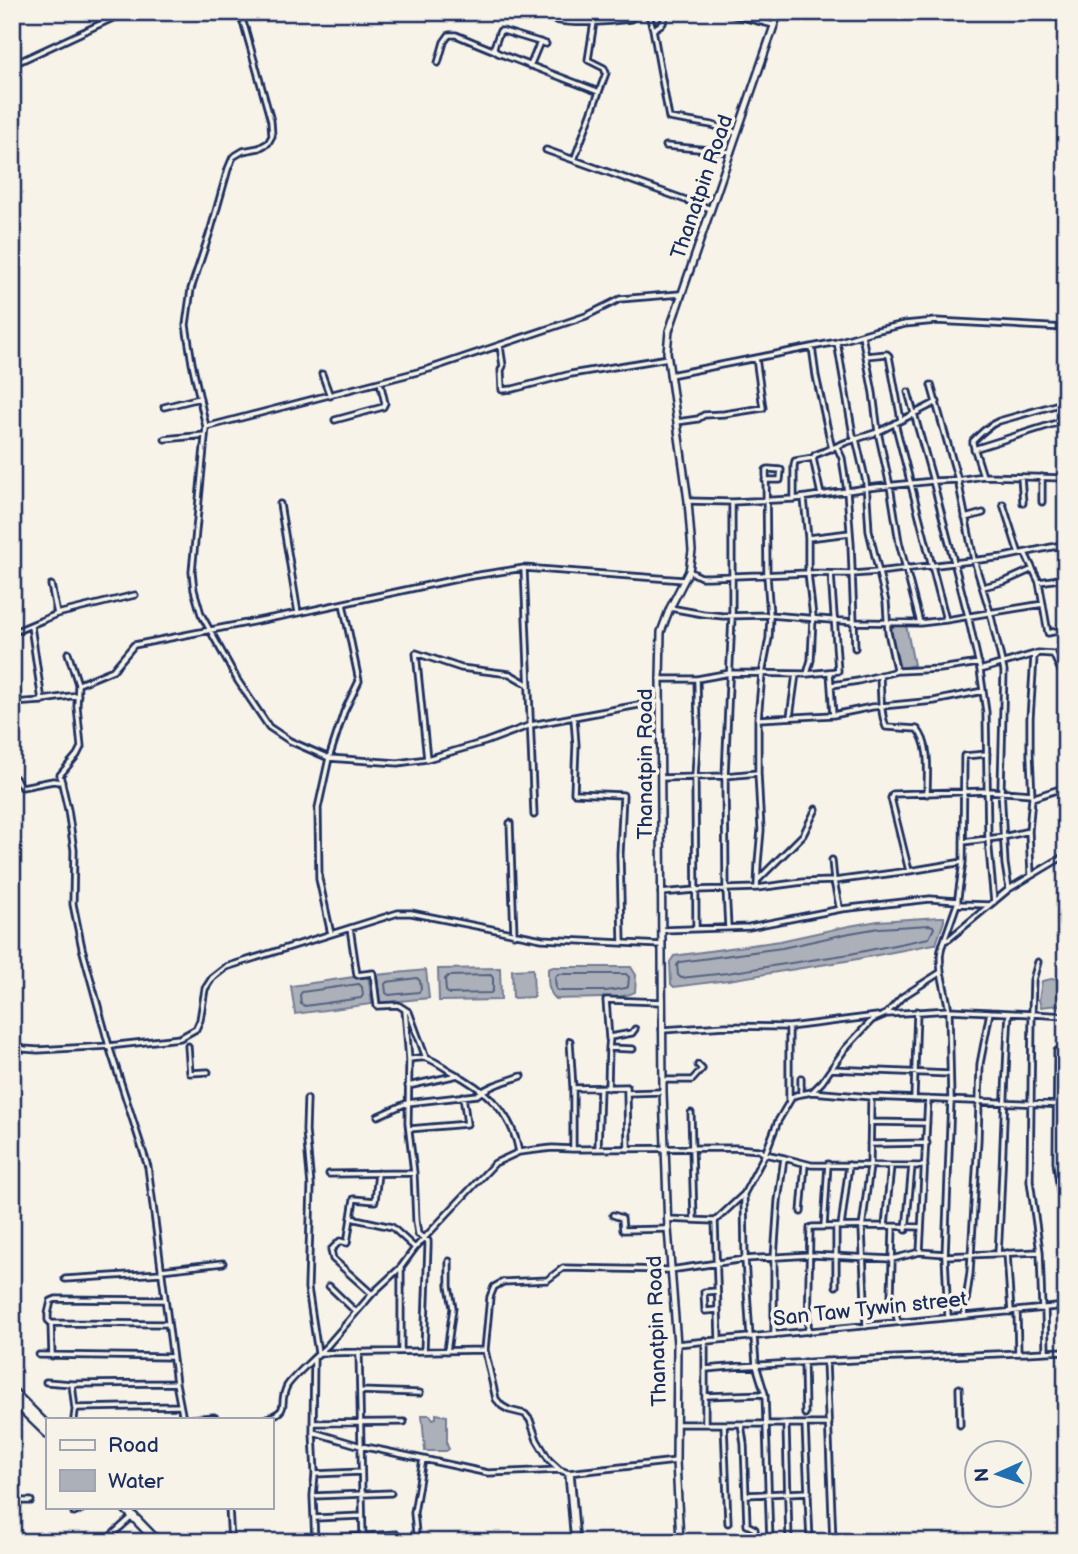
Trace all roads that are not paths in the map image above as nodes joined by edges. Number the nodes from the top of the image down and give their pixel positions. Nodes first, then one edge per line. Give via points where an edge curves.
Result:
1 (126, 12) edge
2 (239, 12) edge
3 (540, 12) edge
4 (636, 12) edge
5 (649, 12) edge
6 (666, 12) edge
7 (721, 12) edge
8 (779, 12) edge
9 (594, 22) junction
10 (774, 25) junction
11 (653, 29) junction
12 (540, 42) junction
13 (546, 44) dead end
14 (495, 51) junction
15 (438, 64) dead end
16 (12, 65) edge
17 (530, 66) junction
18 (599, 92) junction
19 (737, 133) junction
20 (666, 146) dead end
21 (546, 150) dead end
22 (731, 152) junction
23 (574, 160) junction
24 (711, 209) junction
25 (682, 294) junction
26 (1066, 328) edge
27 (862, 335) junction
28 (837, 342) junction
29 (499, 345) junction
30 (812, 347) junction
31 (866, 356) junction
32 (668, 358) junction
33 (755, 358) junction
34 (322, 374) dead end
35 (670, 375) junction
36 (380, 382) junction
37 (931, 385) dead end
38 (908, 392) dead end
39 (330, 396) junction
40 (200, 398) junction
41 (937, 402) junction
42 (1066, 402) edge
43 (164, 407) dead end
44 (915, 413) junction
45 (335, 420) dead end
46 (901, 420) junction
47 (1066, 420) edge
48 (677, 422) junction
49 (895, 423) junction
50 (206, 427) junction
51 (878, 432) junction
52 (205, 435) junction
53 (165, 439) dead end
54 (856, 439) junction
55 (838, 447) junction
56 (832, 449) junction
57 (974, 449) junction
58 (813, 457) junction
59 (983, 476) junction
60 (1021, 477) junction
61 (1042, 477) junction
62 (1066, 478) edge
63 (765, 480) junction
64 (958, 480) junction
65 (933, 481) junction
66 (912, 483) junction
67 (890, 485) junction
68 (867, 488) junction
69 (847, 491) junction
70 (821, 495) junction
71 (804, 498) junction
72 (794, 499) junction
73 (688, 501) junction
74 (765, 501) junction
75 (732, 502) junction
76 (1042, 502) dead end
77 (1023, 503) dead end
78 (280, 504) dead end
79 (1003, 504) dead end
80 (983, 513) dead end
81 (965, 518) junction
82 (850, 533) junction
83 (808, 538) junction
84 (1066, 544) edge
85 (1025, 552) junction
86 (1019, 554) junction
87 (974, 560) junction
88 (953, 563) junction
89 (932, 564) junction
90 (524, 568) junction
91 (905, 568) junction
92 (1033, 569) junction
93 (689, 571) junction
94 (878, 572) junction
95 (808, 573) junction
96 (831, 574) junction
97 (852, 574) junction
98 (767, 575) junction
99 (732, 576) junction
100 (1066, 578) edge
101 (684, 580) junction
102 (1039, 582) junction
103 (51, 585) dead end
104 (983, 587) junction
105 (135, 595) dead end
106 (343, 604) junction
107 (1043, 604) junction
108 (670, 608) junction
109 (990, 612) junction
110 (298, 613) junction
111 (57, 614) junction
112 (770, 615) junction
113 (732, 616) junction
114 (968, 616) junction
115 (813, 617) junction
116 (834, 620) junction
117 (946, 620) junction
118 (855, 622) junction
119 (888, 622) junction
120 (920, 622) junction
121 (31, 626) junction
122 (1066, 629) edge
123 (210, 631) junction
124 (12, 633) edge
125 (855, 648) dead end
126 (12, 651) edge
127 (68, 653) dead end
128 (1038, 653) junction
129 (979, 663) junction
130 (1002, 664) junction
131 (980, 670) junction
132 (897, 671) junction
133 (730, 673) junction
134 (830, 673) junction
135 (762, 674) junction
136 (796, 674) junction
137 (807, 674) junction
138 (880, 675) junction
139 (660, 679) junction
140 (697, 679) junction
141 (1066, 681) edge
142 (78, 684) junction
143 (529, 685) junction
144 (832, 685) junction
145 (983, 691) junction
146 (78, 695) junction
147 (41, 701) junction
148 (660, 701) junction
149 (18, 702) junction
150 (12, 703) edge
151 (882, 706) junction
152 (833, 715) junction
153 (790, 717) junction
154 (574, 718) junction
155 (758, 719) junction
156 (531, 726) junction
157 (987, 754) junction
158 (329, 758) junction
159 (427, 759) junction
160 (758, 773) junction
161 (695, 776) junction
162 (725, 776) junction
163 (12, 778) edge
164 (661, 778) junction
165 (62, 782) junction
166 (1066, 787) edge
167 (988, 791) junction
168 (965, 792) junction
169 (1001, 793) junction
170 (927, 794) junction
171 (1032, 796) junction
172 (816, 809) dead end
173 (534, 815) dead end
174 (510, 823) dead end
175 (1029, 831) junction
176 (1003, 837) junction
177 (988, 839) junction
178 (963, 842) junction
179 (1066, 855) edge
180 (832, 860) dead end
181 (963, 862) junction
182 (909, 871) junction
183 (1031, 876) junction
184 (834, 881) junction
185 (757, 882) junction
186 (757, 888) junction
187 (726, 889) junction
188 (1009, 889) junction
189 (695, 890) junction
190 (661, 893) junction
191 (957, 902) junction
192 (992, 903) junction
193 (841, 909) junction
194 (350, 928) junction
195 (728, 928) junction
196 (696, 929) junction
197 (662, 930) junction
198 (331, 934) junction
199 (514, 935) junction
200 (944, 941) junction
201 (622, 943) junction
202 (662, 945) junction
203 (1038, 962) dead end
204 (941, 972) junction
205 (662, 1002) junction
206 (405, 1010) junction
207 (949, 1010) junction
208 (917, 1011) junction
209 (990, 1012) junction
210 (1009, 1013) junction
211 (886, 1014) junction
212 (1032, 1014) junction
213 (1066, 1016) edge
214 (789, 1027) junction
215 (635, 1029) dead end
216 (662, 1030) junction
217 (181, 1038) junction
218 (609, 1039) junction
219 (570, 1041) dead end
220 (12, 1043) edge
221 (110, 1046) junction
222 (609, 1048) junction
223 (633, 1049) dead end
224 (1057, 1051) dead end
225 (426, 1058) junction
226 (409, 1059) junction
227 (698, 1065) dead end
228 (831, 1069) junction
229 (208, 1072) dead end
230 (915, 1073) junction
231 (950, 1074) junction
232 (458, 1075) junction
233 (522, 1076) dead end
234 (801, 1078) dead end
235 (663, 1080) junction
236 (408, 1086) junction
237 (608, 1087) junction
238 (573, 1088) junction
239 (600, 1088) junction
240 (482, 1090) junction
241 (663, 1092) junction
242 (811, 1092) junction
243 (627, 1093) junction
244 (801, 1094) junction
245 (463, 1096) junction
246 (871, 1097) junction
247 (307, 1099) dead end
248 (914, 1099) junction
249 (928, 1099) junction
250 (951, 1100) junction
251 (979, 1101) junction
252 (1004, 1101) junction
253 (408, 1103) junction
254 (789, 1103) junction
255 (1030, 1103) junction
256 (1056, 1104) junction
257 (1066, 1105) edge
258 (691, 1113) dead end
259 (377, 1116) dead end
260 (871, 1122) junction
261 (927, 1123) junction
262 (409, 1129) junction
263 (927, 1143) junction
264 (870, 1144) junction
265 (691, 1148) junction
266 (573, 1149) junction
267 (598, 1149) junction
268 (628, 1149) junction
269 (665, 1149) junction
270 (519, 1152) junction
271 (765, 1154) junction
272 (784, 1158) junction
273 (805, 1164) junction
274 (828, 1164) junction
275 (849, 1165) junction
276 (870, 1166) junction
277 (891, 1166) junction
278 (912, 1166) junction
279 (925, 1166) junction
280 (378, 1173) junction
281 (414, 1173) junction
282 (329, 1174) dead end
283 (744, 1194) junction
284 (801, 1212) dead end
285 (613, 1215) dead end
286 (351, 1218) junction
287 (667, 1219) junction
288 (694, 1220) junction
289 (715, 1221) junction
290 (885, 1226) junction
291 (824, 1227) junction
292 (838, 1227) junction
293 (893, 1227) junction
294 (922, 1227) junction
295 (862, 1228) junction
296 (667, 1229) junction
297 (906, 1229) junction
298 (1066, 1232) edge
299 (424, 1239) junction
300 (415, 1248) junction
301 (920, 1252) junction
302 (1040, 1252) junction
303 (1007, 1253) junction
304 (998, 1254) junction
305 (810, 1255) junction
306 (945, 1255) junction
307 (971, 1256) junction
308 (836, 1257) junction
309 (864, 1257) junction
310 (774, 1258) junction
311 (745, 1259) junction
312 (892, 1259) junction
313 (449, 1261) dead end
314 (223, 1263) dead end
315 (716, 1263) junction
316 (401, 1267) junction
317 (670, 1270) junction
318 (161, 1271) junction
319 (65, 1279) dead end
320 (328, 1286) dead end
321 (836, 1286) dead end
322 (717, 1291) junction
323 (372, 1294) junction
324 (165, 1300) junction
325 (1066, 1306) edge
326 (1043, 1308) junction
327 (718, 1310) junction
328 (1011, 1311) junction
329 (1017, 1311) junction
330 (356, 1312) junction
331 (964, 1315) junction
332 (948, 1317) junction
333 (898, 1322) junction
334 (51, 1323) junction
335 (168, 1325) junction
336 (866, 1326) junction
337 (808, 1332) junction
338 (774, 1335) junction
339 (752, 1337) junction
340 (719, 1339) junction
341 (705, 1340) junction
342 (677, 1344) junction
343 (447, 1350) junction
344 (485, 1350) junction
345 (401, 1351) junction
346 (424, 1351) junction
347 (1066, 1351) edge
348 (359, 1352) junction
349 (1046, 1352) junction
350 (318, 1353) junction
351 (1018, 1353) junction
352 (39, 1355) dead end
353 (51, 1356) junction
354 (172, 1357) junction
355 (314, 1358) junction
356 (825, 1361) junction
357 (804, 1362) junction
358 (756, 1365) junction
359 (706, 1370) junction
360 (46, 1382) dead end
361 (72, 1384) junction
362 (176, 1384) junction
363 (958, 1388) dead end
364 (12, 1391) edge
365 (360, 1391) junction
366 (420, 1393) dead end
367 (765, 1394) junction
368 (705, 1396) junction
369 (12, 1399) edge
370 (179, 1406) junction
371 (75, 1409) junction
372 (805, 1415) dead end
373 (74, 1418) edge
374 (183, 1418) edge
375 (267, 1418) edge
376 (361, 1422) junction
377 (404, 1422) dead end
378 (314, 1423) junction
379 (676, 1424) junction
380 (705, 1424) junction
381 (724, 1424) junction
382 (741, 1424) junction
383 (767, 1424) junction
384 (786, 1424) junction
385 (805, 1424) junction
386 (829, 1424) junction
387 (46, 1425) edge
388 (960, 1425) dead end
389 (46, 1432) edge
390 (313, 1432) junction
391 (361, 1447) junction
392 (423, 1459) junction
393 (676, 1461) junction
394 (560, 1470) junction
395 (362, 1472) junction
396 (570, 1473) junction
397 (316, 1474) junction
398 (808, 1492) junction
399 (391, 1493) dead end
400 (768, 1493) junction
401 (788, 1493) junction
402 (362, 1494) junction
403 (746, 1494) junction
404 (313, 1496) junction
405 (12, 1501) edge
406 (31, 1502) dead end
407 (84, 1508) edge
408 (125, 1508) edge
409 (131, 1508) edge
410 (229, 1508) edge
411 (74, 1513) dead end
412 (133, 1516) junction
413 (362, 1516) junction
414 (314, 1518) junction
415 (728, 1523) dead end
416 (396, 1534) dead end
417 (363, 1535) junction
418 (315, 1540) edge
419 (104, 1542) edge
420 (158, 1542) edge
421 (164, 1542) edge
422 (231, 1542) edge
423 (363, 1542) edge
424 (417, 1542) edge
425 (575, 1542) edge
426 (680, 1542) edge
427 (756, 1542) edge
428 (770, 1542) edge
429 (789, 1542) edge
430 (810, 1542) edge
431 (833, 1542) edge

1 - 16 street
2 - 40 street via 272,136 259,148 233,157 191,289 186,325
3 - 9 street via 557,21
4 - 9 street via 631,19
5 - 11 street
6 - 11 street via 663,23
7 - 10 street
8 - 10 main road, Thanatpin Road
9 - 18 street via 588,58 605,70
10 - 19 main road, Thanatpin Road
11 - 19 street via 669,118
12 - 13 street
12 - 14 street via 501,31
12 - 17 street
14 - 15 street via 449,35
14 - 17 street
17 - 18 street
18 - 23 street
19 - 22 main road, Thanatpin Road
20 - 22 street
21 - 23 street
22 - 24 main road, Thanatpin Road
23 - 24 street
24 - 25 main road, Thanatpin Road
25 - 29 street via 620,299 586,316
25 - 32 main road, Thanatpin Road via 669,331
26 - 27 street via 936,321
27 - 28 street
27 - 31 street
28 - 30 street
28 - 54 street
29 - 32 street via 502,390
29 - 36 street
30 - 33 street
30 - 56 street
31 - 46 street via 889,356
31 - 51 street
32 - 35 main road, Thanatpin Road
33 - 35 street
33 - 48 street via 763,408
34 - 39 street
35 - 48 main road, Thanatpin Road
36 - 39 street
36 - 45 street via 383,407
37 - 41 street
38 - 44 street
39 - 50 street
40 - 43 street
40 - 50 street
41 - 44 street
41 - 64 street
42 - 57 street via 991,424 973,440
44 - 46 street
44 - 65 street
46 - 49 street
47 - 57 street
48 - 73 main road, Thanatpin Road
49 - 51 street
49 - 66 street
50 - 52 street
51 - 54 street
51 - 67 street
52 - 53 street
52 - 123 street via 192,572 201,614
54 - 55 street
54 - 68 street
55 - 56 street
55 - 69 street
56 - 58 street
57 - 59 street
58 - 70 street
58 - 72 street via 794,463
59 - 60 street
59 - 64 street
60 - 61 street
60 - 77 street
61 - 62 street
61 - 76 street
63 - 63 street via 766,469 781,470 780,480
63 - 74 street
64 - 65 street
64 - 81 street
65 - 66 street
65 - 88 street
66 - 67 street
66 - 89 street
67 - 68 street
67 - 91 street
68 - 69 street
68 - 94 street via 869,531
69 - 70 street
69 - 82 street
70 - 71 street
71 - 72 street
71 - 83 street
72 - 74 street
73 - 75 street
73 - 93 main road, Thanatpin Road
74 - 75 street
74 - 98 street
75 - 99 street
78 - 110 street
79 - 86 street
80 - 81 street
81 - 87 street
82 - 83 street
82 - 97 street
83 - 95 street
84 - 85 street
85 - 86 street
85 - 92 street
86 - 87 street
87 - 88 street
87 - 104 street
88 - 89 street
88 - 114 street
89 - 91 street
89 - 117 street
90 - 101 street
90 - 106 street
90 - 143 street
91 - 94 street
91 - 120 street
92 - 102 street
92 - 104 street
93 - 99 street via 701,577
93 - 101 main road, Thanatpin Road
94 - 97 street
94 - 119 street
95 - 96 street
95 - 98 street
95 - 115 street
96 - 97 street
96 - 116 street
97 - 118 street
98 - 99 street
98 - 112 street
99 - 113 street
100 - 102 street
101 - 108 main road, Thanatpin Road
102 - 107 street
103 - 111 street
104 - 109 street
105 - 111 street
106 - 110 street
106 - 158 street via 359,681
107 - 109 street
107 - 122 street via 1048,632
108 - 113 street
108 - 139 main road, Thanatpin Road via 662,632
109 - 114 street
109 - 130 street
110 - 123 street
111 - 121 street
112 - 113 street
112 - 115 street
112 - 135 street
113 - 133 street
114 - 117 street
114 - 129 street
115 - 116 street
115 - 137 street
116 - 118 street
116 - 134 street via 839,669
117 - 120 street
118 - 119 street
118 - 125 street
119 - 120 street
119 - 132 street
121 - 124 street
121 - 147 street
123 - 142 street via 134,645 113,670
123 - 158 street via 269,727
126 - 149 street
127 - 142 street
128 - 130 street
128 - 141 street via 1053,654
128 - 171 street via 1030,718
129 - 131 street
129 - 132 street
130 - 131 street
130 - 169 street
131 - 145 street
132 - 138 street
133 - 135 street
133 - 140 street
133 - 162 street
134 - 137 street
134 - 144 street
135 - 136 street
135 - 155 street
136 - 137 street
136 - 153 street
138 - 144 street
138 - 151 street
139 - 140 street
139 - 148 main road, Thanatpin Road
140 - 161 street
142 - 146 street
143 - 156 street
143 - 159 street via 510,674 461,668 416,653
144 - 152 street
145 - 151 street
145 - 157 street
146 - 147 street
146 - 165 street via 80,747 60,775
147 - 149 street
148 - 154 street
148 - 164 main road, Thanatpin Road
149 - 150 street
151 - 152 street
151 - 170 street via 886,727 917,729 922,735
152 - 153 street
153 - 155 street
154 - 156 street
154 - 201 street via 573,793 623,795
155 - 160 street
156 - 159 street
156 - 173 street
157 - 167 street
157 - 168 street via 964,757
158 - 159 street via 398,763
158 - 198 street via 318,808 319,879
160 - 162 street
160 - 185 street via 761,830
161 - 162 street
161 - 164 street
161 - 189 street
162 - 187 street
163 - 165 street via 22,787
164 - 190 main road, Thanatpin Road
165 - 221 street via 74,850 73,904
166 - 171 street
167 - 168 street
167 - 169 street
167 - 177 street
168 - 170 street
168 - 178 street
169 - 171 street
169 - 176 street
170 - 182 street via 893,794 891,798
171 - 175 street
172 - 185 street via 803,835
174 - 199 street
175 - 176 street
175 - 183 street
176 - 177 street
176 - 188 street
177 - 178 street
177 - 192 street
178 - 181 street
179 - 183 street
180 - 184 street
181 - 182 street
181 - 191 street
182 - 184 street
183 - 188 street
184 - 186 street
184 - 193 street
185 - 186 street
186 - 187 street
187 - 189 street
187 - 195 street
188 - 192 street
189 - 190 street
189 - 196 street
190 - 197 main road, Thanatpin Road
191 - 192 street
191 - 193 street via 930,899
191 - 200 street
192 - 200 street
193 - 195 street
194 - 198 street
194 - 199 street via 411,913
194 - 206 street via 357,975 373,973 377,1006 398,1005
195 - 196 street
196 - 197 street
197 - 202 main road, Thanatpin Road
198 - 217 street via 226,967 205,989 196,1029
199 - 201 street
200 - 204 street
201 - 202 street
202 - 205 main road, Thanatpin Road
203 - 212 street
204 - 207 street
204 - 211 street via 902,997
205 - 216 main road, Thanatpin Road
205 - 218 street via 606,1000
206 - 225 street
206 - 226 street
207 - 208 street
207 - 209 street
207 - 231 street
208 - 211 street
208 - 230 street
209 - 210 street
209 - 251 street via 980,1064
210 - 212 street
210 - 252 street
211 - 214 street
211 - 228 street via 871,1020
212 - 213 street
212 - 255 street
214 - 216 street
214 - 254 street
215 - 218 street
216 - 235 main road, Thanatpin Road
217 - 221 street
217 - 229 street via 189,1046 190,1073
218 - 222 street
219 - 238 street
220 - 221 street via 38,1050
221 - 318 street via 148,1167
222 - 223 street
222 - 237 street
224 - 256 street
225 - 226 street
225 - 232 street
226 - 236 street
227 - 235 street via 702,1069 692,1080
228 - 230 street
228 - 242 street
230 - 231 street
230 - 248 street
231 - 250 street
232 - 236 street
232 - 240 street
233 - 240 street
234 - 244 street
235 - 241 main road, Thanatpin Road
236 - 253 street
237 - 239 street
237 - 243 street via 627,1087
238 - 239 street
238 - 266 street
239 - 267 street
240 - 245 street
240 - 270 street via 503,1113
241 - 243 street
241 - 269 main road, Thanatpin Road
242 - 244 street
242 - 246 street
243 - 268 street
244 - 254 street
245 - 253 street
245 - 262 street via 467,1124
246 - 248 street
246 - 260 street
247 - 350 street via 309,1288
248 - 249 street
249 - 250 street
249 - 261 street
250 - 251 street
250 - 306 street
251 - 252 street
251 - 307 street
252 - 255 street
252 - 304 street
253 - 259 street
253 - 262 street
254 - 271 street
255 - 256 street
255 - 302 street via 1030,1181
256 - 257 street
256 - 298 street via 1056,1161
258 - 265 street
260 - 261 street
260 - 264 street
261 - 263 street
262 - 281 street
263 - 264 street
263 - 279 street
264 - 276 street
265 - 269 street
265 - 271 street via 759,1150
265 - 288 street
266 - 267 street
266 - 270 street
267 - 268 street
268 - 269 street
269 - 287 main road, Thanatpin Road
270 - 299 street via 495,1163
271 - 272 street
271 - 283 street
272 - 273 street
272 - 310 street
273 - 274 street
273 - 284 street
274 - 275 street
274 - 291 street
275 - 276 street
275 - 292 street
276 - 277 street
276 - 295 street
277 - 278 street
277 - 290 street
278 - 279 street
278 - 297 street
279 - 294 street
280 - 281 street
280 - 282 street
280 - 286 street via 376,1201 354,1199
281 - 299 street via 416,1221
283 - 289 street
283 - 311 street
285 - 296 street via 622,1218 622,1230
286 - 300 street via 392,1227
286 - 323 street via 347,1243 341,1241 331,1250 333,1259
287 - 288 street
287 - 296 main road, Thanatpin Road
288 - 289 street
289 - 315 street
290 - 293 street
290 - 295 street
291 - 292 street
291 - 305 street via 810,1228
292 - 295 street
292 - 308 street
293 - 297 street
293 - 312 street
294 - 297 street
294 - 301 street
295 - 309 street
296 - 317 main road, Thanatpin Road
299 - 300 street
299 - 346 street via 428,1246
300 - 316 street
301 - 306 street
301 - 312 street
302 - 303 street
302 - 326 street
303 - 304 street
303 - 328 street
304 - 307 street
305 - 308 street
305 - 310 street
305 - 337 street
306 - 307 street
306 - 332 street
307 - 331 street
308 - 309 street
308 - 321 street
309 - 312 street
309 - 336 street
310 - 311 street
310 - 338 street
311 - 315 street
311 - 339 street
312 - 333 street via 891,1297
313 - 343 street via 453,1308
314 - 318 street
315 - 317 street
315 - 322 street
316 - 323 street
316 - 345 street
317 - 342 main road, Thanatpin Road
317 - 344 street via 563,1268 547,1280 503,1282 494,1287 490,1297
318 - 319 street
318 - 324 street
320 - 330 street
322 - 327 street
322 - 327 street via 704,1292 705,1311
323 - 330 street
324 - 334 street via 56,1299 48,1314
324 - 335 street
325 - 326 street, San Taw Tywin street
326 - 329 street, San Taw Tywin street
326 - 349 street
327 - 340 street
328 - 329 street, San Taw Tywin street
328 - 331 street, San Taw Tywin street
329 - 351 street
330 - 350 street
331 - 332 street, San Taw Tywin street
332 - 333 street, San Taw Tywin street
333 - 336 street, San Taw Tywin street
334 - 335 street
334 - 353 street
335 - 354 street
336 - 337 street, San Taw Tywin street
337 - 338 street, San Taw Tywin street
338 - 339 street, San Taw Tywin street
339 - 340 street, San Taw Tywin street
339 - 358 street
340 - 341 street, San Taw Tywin street
341 - 342 street, San Taw Tywin street
341 - 359 street
342 - 379 main road, Thanatpin Road
343 - 344 street
343 - 346 street
344 - 394 street via 496,1399 525,1414 549,1460
345 - 346 street
345 - 348 street
347 - 349 street
348 - 350 street
348 - 365 street
349 - 351 street
350 - 355 street
351 - 356 street
352 - 353 street
353 - 354 street
354 - 362 street
355 - 375 street via 289,1382 283,1408
355 - 378 street
356 - 357 street
356 - 386 street
357 - 358 street
357 - 372 street
358 - 359 street
358 - 367 street
359 - 368 street
360 - 361 street
361 - 362 street
361 - 371 street
362 - 370 street
363 - 388 street
364 - 387 highway
365 - 366 street
365 - 376 street
367 - 368 street
367 - 383 street
368 - 380 street
369 - 389 highway
370 - 371 street
370 - 374 street
371 - 373 street
376 - 377 street
376 - 378 street
376 - 391 street
378 - 390 street
379 - 380 street
379 - 393 main road, Thanatpin Road
380 - 381 street
381 - 382 street
381 - 415 street
382 - 383 street
382 - 403 street
383 - 384 street
383 - 400 street
384 - 385 street
384 - 401 street
385 - 386 street
385 - 398 street
386 - 431 street
390 - 391 street
390 - 397 street
391 - 392 street
391 - 395 street
392 - 394 street via 488,1474
392 - 424 street via 414,1513
393 - 396 street
393 - 426 main road, Thanatpin Road
394 - 396 street
395 - 397 street
395 - 402 street
396 - 425 street
397 - 404 street
398 - 401 street
398 - 430 street
399 - 402 street
400 - 401 street
400 - 403 street
400 - 428 street
401 - 429 street
402 - 404 street
402 - 413 street
403 - 427 street via 747,1525 755,1529
404 - 414 street
405 - 406 street
407 - 411 street
408 - 412 highway
409 - 421 highway
410 - 422 street
412 - 419 street
412 - 420 highway
413 - 414 street
413 - 417 street
414 - 418 street
416 - 417 street
417 - 418 street
417 - 423 street

